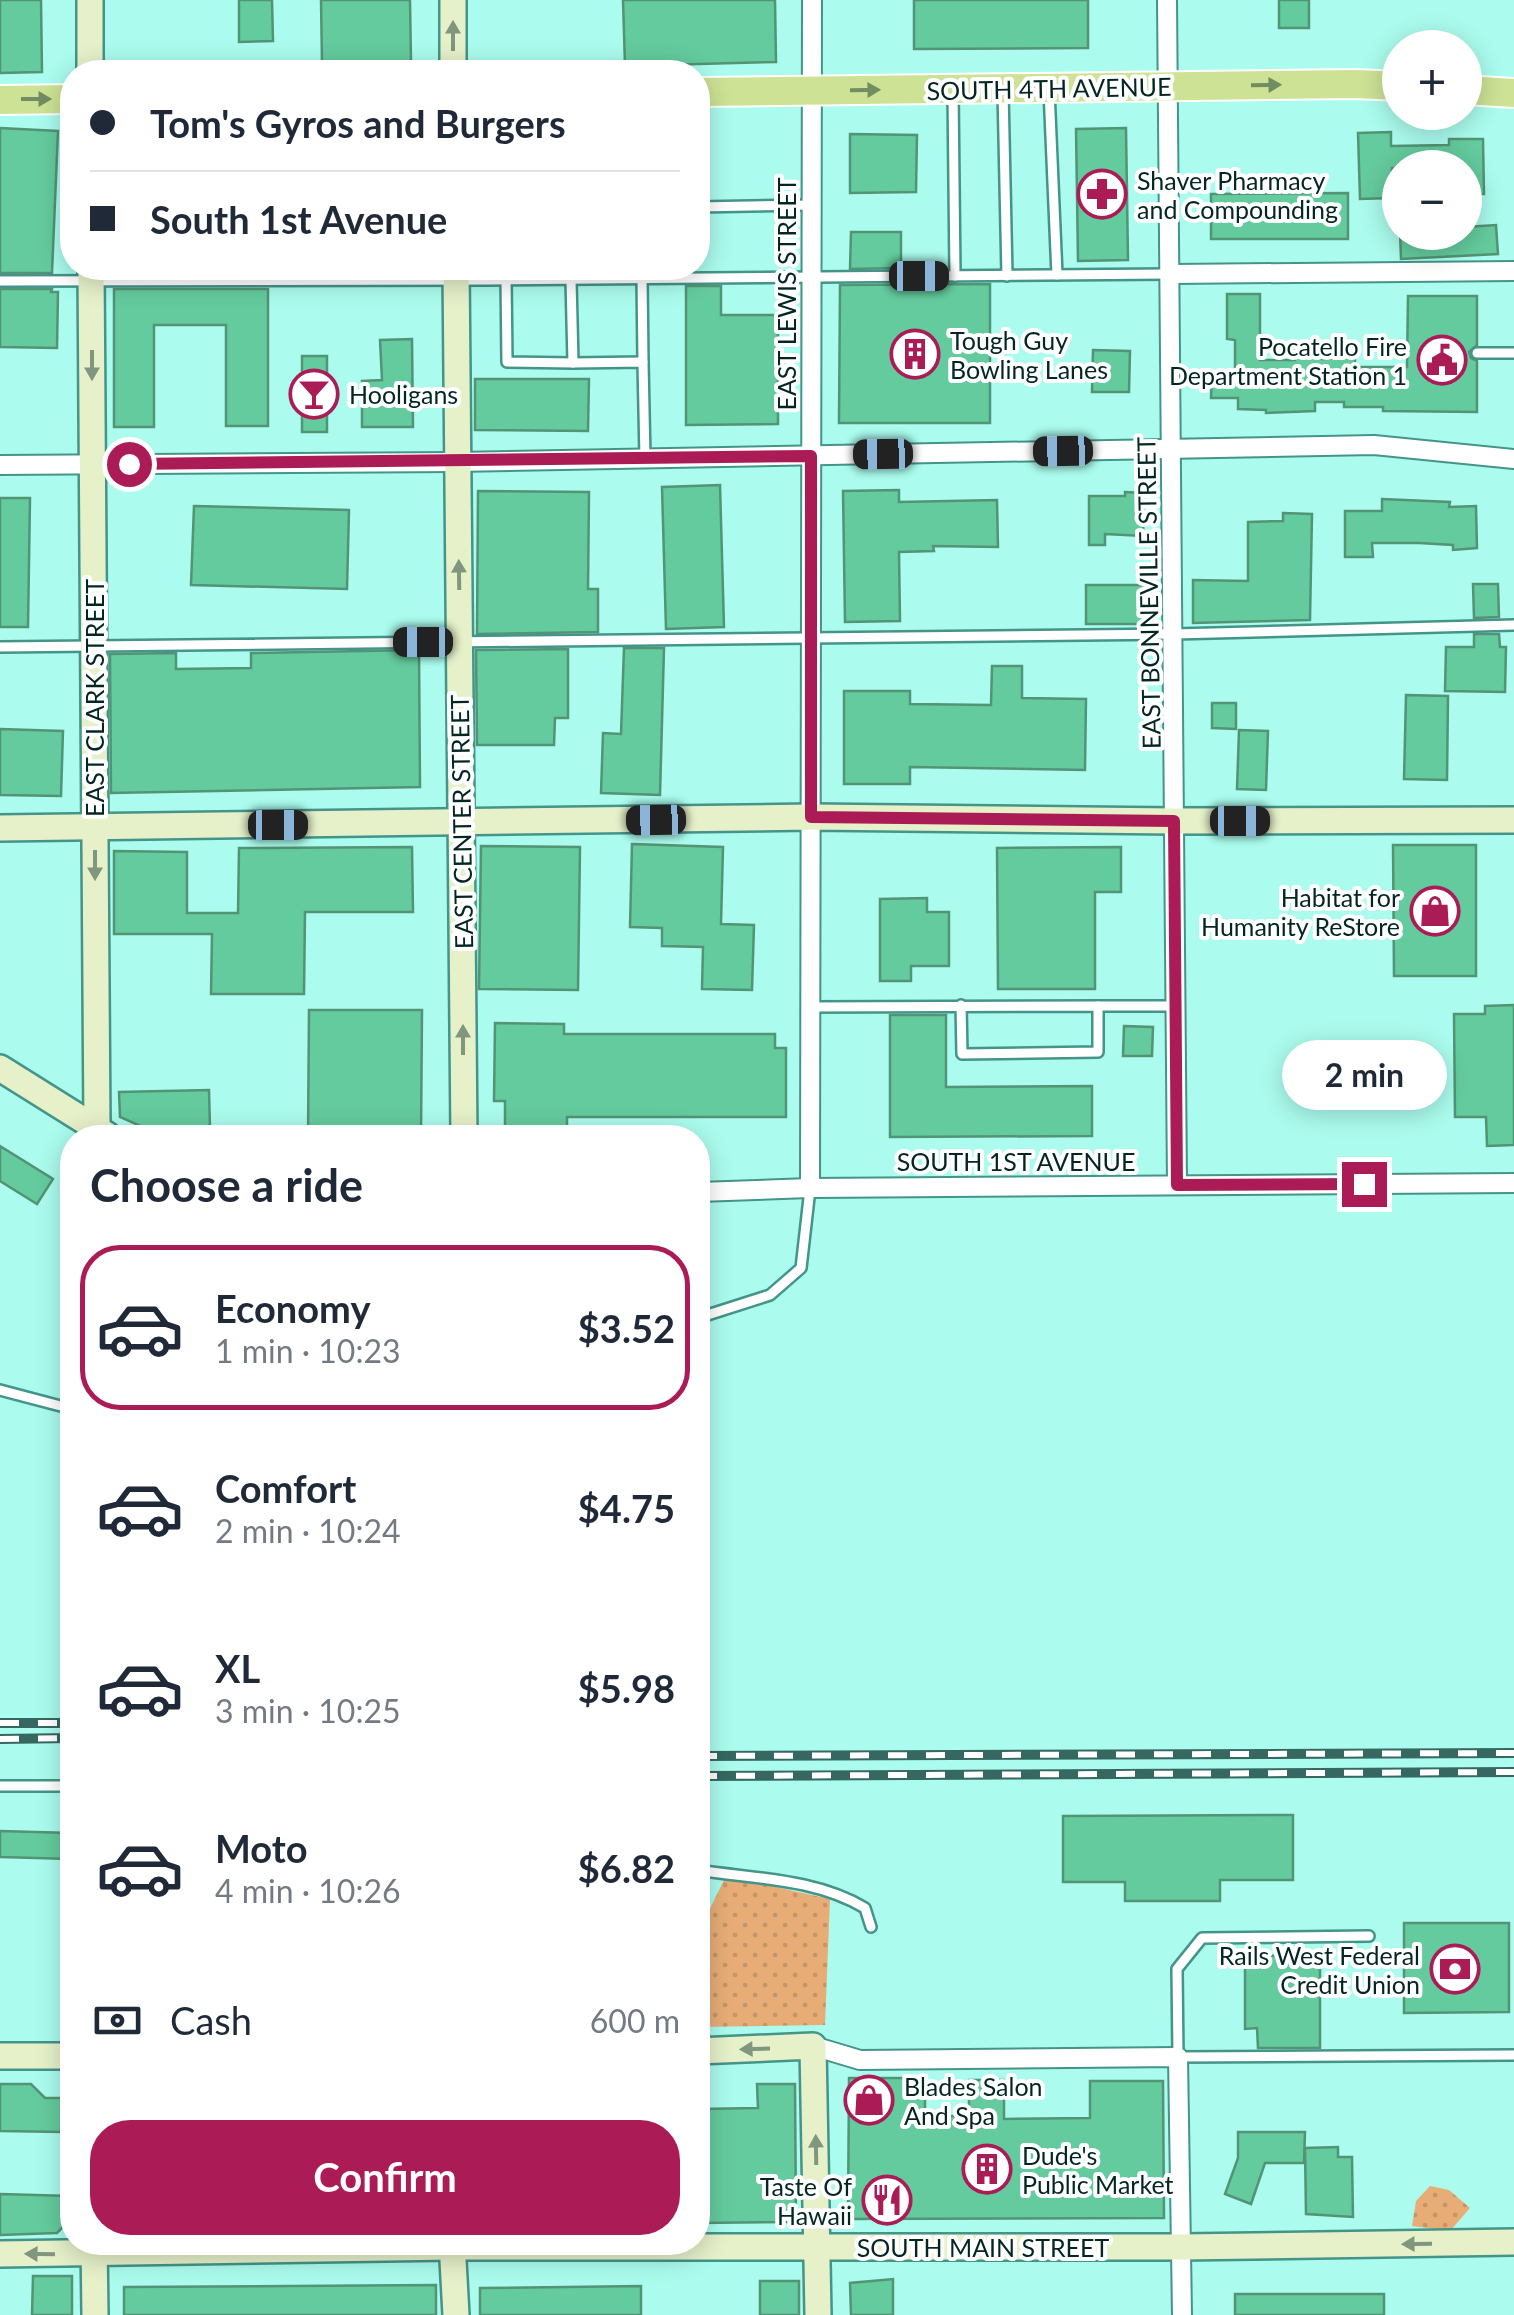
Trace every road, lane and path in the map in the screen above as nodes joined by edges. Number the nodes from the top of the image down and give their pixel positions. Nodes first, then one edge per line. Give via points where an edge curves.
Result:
1 (90, 0) edge
2 (453, 0) edge
3 (812, 0) edge
4 (1167, 0) edge
5 (90, 60) edge
6 (453, 60) edge
7 (1382, 85) edge
8 (1168, 86) junction
9 (1003, 88) junction
10 (1049, 88) junction
11 (953, 89) junction
12 (812, 90) junction
13 (1482, 91) edge
14 (710, 92) edge
15 (1514, 93) edge
16 (60, 99) edge
17 (0, 100) edge
18 (811, 204) junction
19 (710, 207) edge
20 (1514, 271) edge
21 (710, 274) edge
22 (1172, 274) junction
23 (1057, 275) junction
24 (60, 276) edge
25 (955, 276) junction
26 (1007, 276) junction
27 (811, 278) junction
28 (92, 280) edge
29 (456, 280) edge
30 (506, 280) edge
31 (571, 280) edge
32 (642, 280) edge
33 (0, 281) edge
34 (1477, 352) dead end
35 (1514, 354) edge
36 (643, 362) junction
37 (573, 363) junction
38 (1171, 449) junction
39 (811, 456) junction
40 (645, 459) junction
41 (1514, 459) edge
42 (458, 462) junction
43 (93, 465) junction
44 (0, 466) edge
45 (1514, 625) edge
46 (1174, 634) junction
47 (811, 638) junction
48 (460, 642) junction
49 (94, 646) junction
50 (0, 647) edge
51 (811, 817) junction
52 (1514, 820) edge
53 (1174, 821) junction
54 (462, 823) junction
55 (95, 827) junction
56 (0, 828) edge
57 (960, 1005) junction
58 (1098, 1006) junction
59 (1176, 1006) junction
60 (810, 1007) junction
61 (0, 1068) edge
62 (91, 1125) edge
63 (104, 1125) edge
64 (464, 1125) edge
65 (1514, 1183) edge
66 (1177, 1185) junction
67 (810, 1188) junction
68 (710, 1192) edge
69 (710, 1314) edge
70 (0, 1390) edge
71 (60, 1406) edge
72 (0, 1786) edge
73 (60, 1786) edge
74 (710, 1872) edge
75 (871, 1927) dead end
76 (1369, 1936) dead end
77 (813, 2046) junction
78 (710, 2050) edge
79 (1514, 2055) edge
80 (0, 2056) edge
81 (60, 2056) edge
82 (1178, 2057) junction
83 (1514, 2242) edge
84 (710, 2247) edge
85 (1182, 2247) junction
86 (817, 2248) junction
87 (60, 2251) edge
88 (0, 2254) edge
89 (95, 2255) edge
90 (453, 2255) edge
91 (96, 2315) edge
92 (456, 2315) edge
93 (818, 2315) edge
94 (1182, 2315) edge

1 - 5 street
6 -> 2 street
3 - 12 street, EAST LEWIS STREET
4 - 8 street, EAST BONNEVILLE STREET
8 -> 7 main road, SOUTH 4TH AVENUE
8 - 10 main road, SOUTH 4TH AVENUE
8 - 22 street, EAST BONNEVILLE STREET
9 - 10 main road, SOUTH 4TH AVENUE
9 - 11 main road, SOUTH 4TH AVENUE
9 - 26 lane
10 - 23 lane
12 -> 11 main road, SOUTH 4TH AVENUE
11 - 25 lane
12 - 14 main road, SOUTH 4TH AVENUE
12 - 18 street, EAST LEWIS STREET
13 - 15 main road
17 -> 16 main road
18 - 19 lane
18 - 27 street, EAST LEWIS STREET
20 - 22 street
21 - 27 lane
22 - 23 lane
22 - 38 street, EAST BONNEVILLE STREET
23 - 26 lane
24 - 33 lane
25 - 26 lane
25 - 27 lane
27 - 39 street, EAST LEWIS STREET
28 -> 43 street, EAST CLARK STREET
29 - 42 street, EAST CENTER STREET
30 - 37 lane via 507,362
31 - 37 lane
32 - 36 lane
34 - 35 lane
36 - 37 lane
36 - 40 lane
38 - 39 street
38 - 41 street via 1374,445
38 - 46 street, EAST BONNEVILLE STREET
39 - 40 street
39 - 47 street, EAST LEWIS STREET
40 - 42 street
42 - 43 street
48 -> 42 street, EAST CENTER STREET
43 - 44 street
43 - 49 street, EAST CLARK STREET
45 - 46 lane
46 - 47 lane
46 - 53 street, EAST BONNEVILLE STREET
47 - 48 lane
47 - 51 street, EAST LEWIS STREET
48 - 49 lane
48 - 54 street, EAST CENTER STREET
49 - 50 lane
49 - 55 street, EAST CLARK STREET
51 - 53 street
51 - 54 street
51 - 60 street, EAST LEWIS STREET
52 - 53 street
53 - 59 street, EAST BONNEVILLE STREET
54 - 55 street
64 -> 54 street, EAST CENTER STREET
55 - 56 street
55 -> 63 street, EAST CLARK STREET
57 - 58 lane
57 - 58 lane via 962,1054 1098,1052
57 - 60 lane
58 - 59 lane
59 - 66 street, EAST BONNEVILLE STREET
60 - 67 street, EAST LEWIS STREET
61 - 62 street
65 - 66 street, SOUTH 1ST AVENUE
66 - 67 street, SOUTH 1ST AVENUE
67 - 68 street, SOUTH 1ST AVENUE
67 - 69 lane via 801,1268 770,1295
70 - 71 lane
72 - 73 lane
74 - 75 lane via 845,1896 864,1908
76 - 82 lane via 1202,1938 1177,1969
77 -> 78 street
77 - 82 street via 860,2060
86 -> 77 street
79 - 82 lane
80 - 81 street
82 - 85 street
83 -> 85 street, SOUTH MAIN STREET
84 - 86 street, SOUTH MAIN STREET
85 - 86 street, SOUTH MAIN STREET
85 - 94 street
86 - 93 street
87 -> 88 street, SOUTH MAIN STREET
89 - 91 street
90 - 92 street

